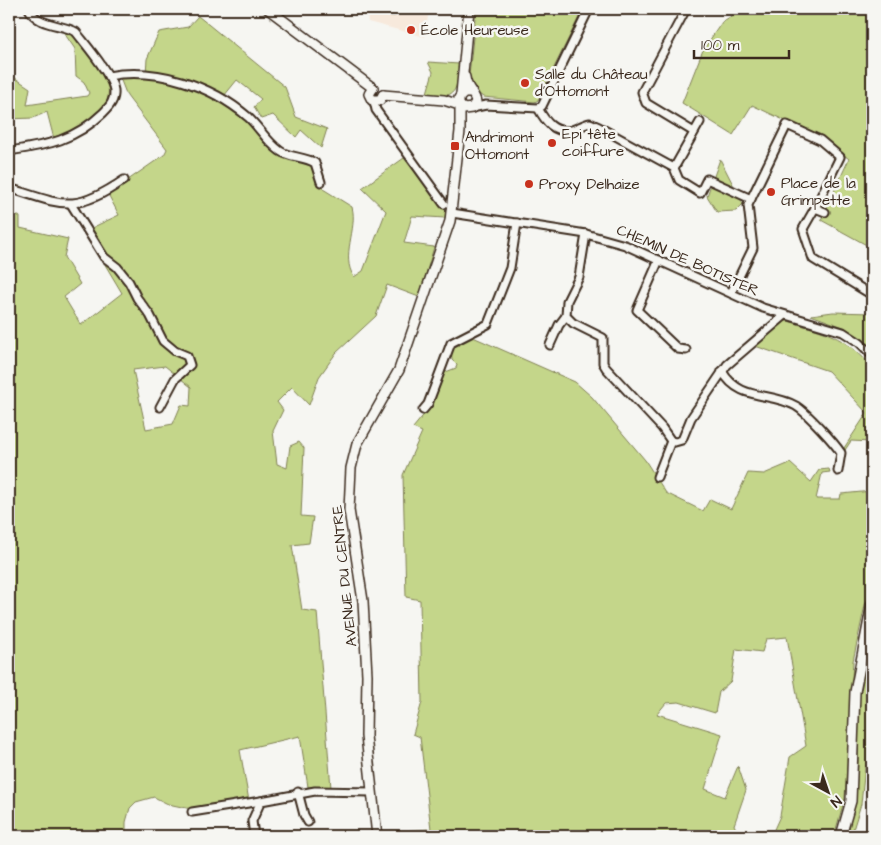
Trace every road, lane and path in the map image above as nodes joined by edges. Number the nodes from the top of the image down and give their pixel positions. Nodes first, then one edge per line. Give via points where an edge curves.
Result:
1 (29, 9) edge
2 (268, 9) edge
3 (469, 9) edge
4 (589, 9) edge
5 (686, 9) edge
6 (108, 76) junction
7 (373, 88) junction
8 (383, 95) junction
9 (374, 101) junction
10 (466, 101) junction
11 (538, 108) junction
12 (700, 122) dead end
13 (694, 132) junction
14 (9, 151) edge
15 (674, 168) junction
16 (124, 180) dead end
17 (321, 182) dead end
18 (9, 188) edge
19 (751, 199) junction
20 (71, 204) junction
21 (444, 204) dead end
22 (815, 208) junction
23 (825, 212) dead end
24 (452, 213) junction
25 (516, 223) junction
26 (586, 234) junction
27 (659, 260) junction
28 (731, 292) junction
29 (872, 295) edge
30 (566, 316) junction
31 (784, 316) junction
32 (550, 345) dead end
33 (686, 350) dead end
34 (872, 355) edge
35 (722, 372) junction
36 (160, 407) dead end
37 (423, 410) dead end
38 (671, 441) junction
39 (838, 471) dead end
40 (657, 477) dead end
41 (872, 604) edge
42 (298, 792) junction
43 (372, 792) junction
44 (261, 801) junction
45 (192, 812) dead end
46 (308, 822) dead end
47 (254, 836) edge
48 (377, 836) edge
49 (841, 836) edge

1 - 6 street via 40,20 76,32
2 - 7 street
3 - 10 street, AVENUE DU CENTRE via 464,67
4 - 11 street via 542,106
5 - 13 street via 642,92 646,103
6 - 14 street via 114,88 113,101 84,129 61,141
6 - 17 street via 161,76 181,80 211,93 250,120 280,151 316,163
7 - 8 street via 379,88
7 - 9 street via 369,96
8 - 9 street
8 - 10 street
9 - 21 street via 380,116
10 - 11 street
10 - 24 street, AVENUE DU CENTRE
11 - 15 street via 548,125 571,130 590,123
12 - 13 street
13 - 15 street
15 - 19 street via 679,180 700,193 708,179
16 - 20 street via 100,197
18 - 20 street
19 - 22 street via 787,125 820,140 840,157
19 - 28 street via 748,205 753,248
20 - 36 street via 104,257 118,267 129,282 163,341 187,356 190,365 187,371 175,379
22 - 23 street
22 - 29 street via 803,229 813,259
24 - 25 street, CHEMIN DE BOTISTER
24 - 43 street, AVENUE DU CENTRE via 399,370 357,444 351,468 349,510 363,601 366,736
25 - 26 street, CHEMIN DE BOTISTER
25 - 37 street via 510,268 488,324 451,343
26 - 27 street, CHEMIN DE BOTISTER via 625,244
26 - 30 street via 579,277 567,301
27 - 28 street, CHEMIN DE BOTISTER
27 - 33 street via 637,310 678,349
28 - 31 street, CHEMIN DE BOTISTER
30 - 32 street
30 - 38 street via 572,323 603,338 606,368
31 - 34 street, CHEMIN DE BOTISTER via 843,332
31 - 35 street via 733,358
35 - 38 street via 691,418 682,440
35 - 39 street via 736,389 799,408 842,453
38 - 40 street
41 - 49 street via 855,692 851,801
42 - 43 street
42 - 44 street
42 - 46 street
43 - 48 street, AVENUE DU CENTRE
44 - 45 street
44 - 47 street via 252,821

